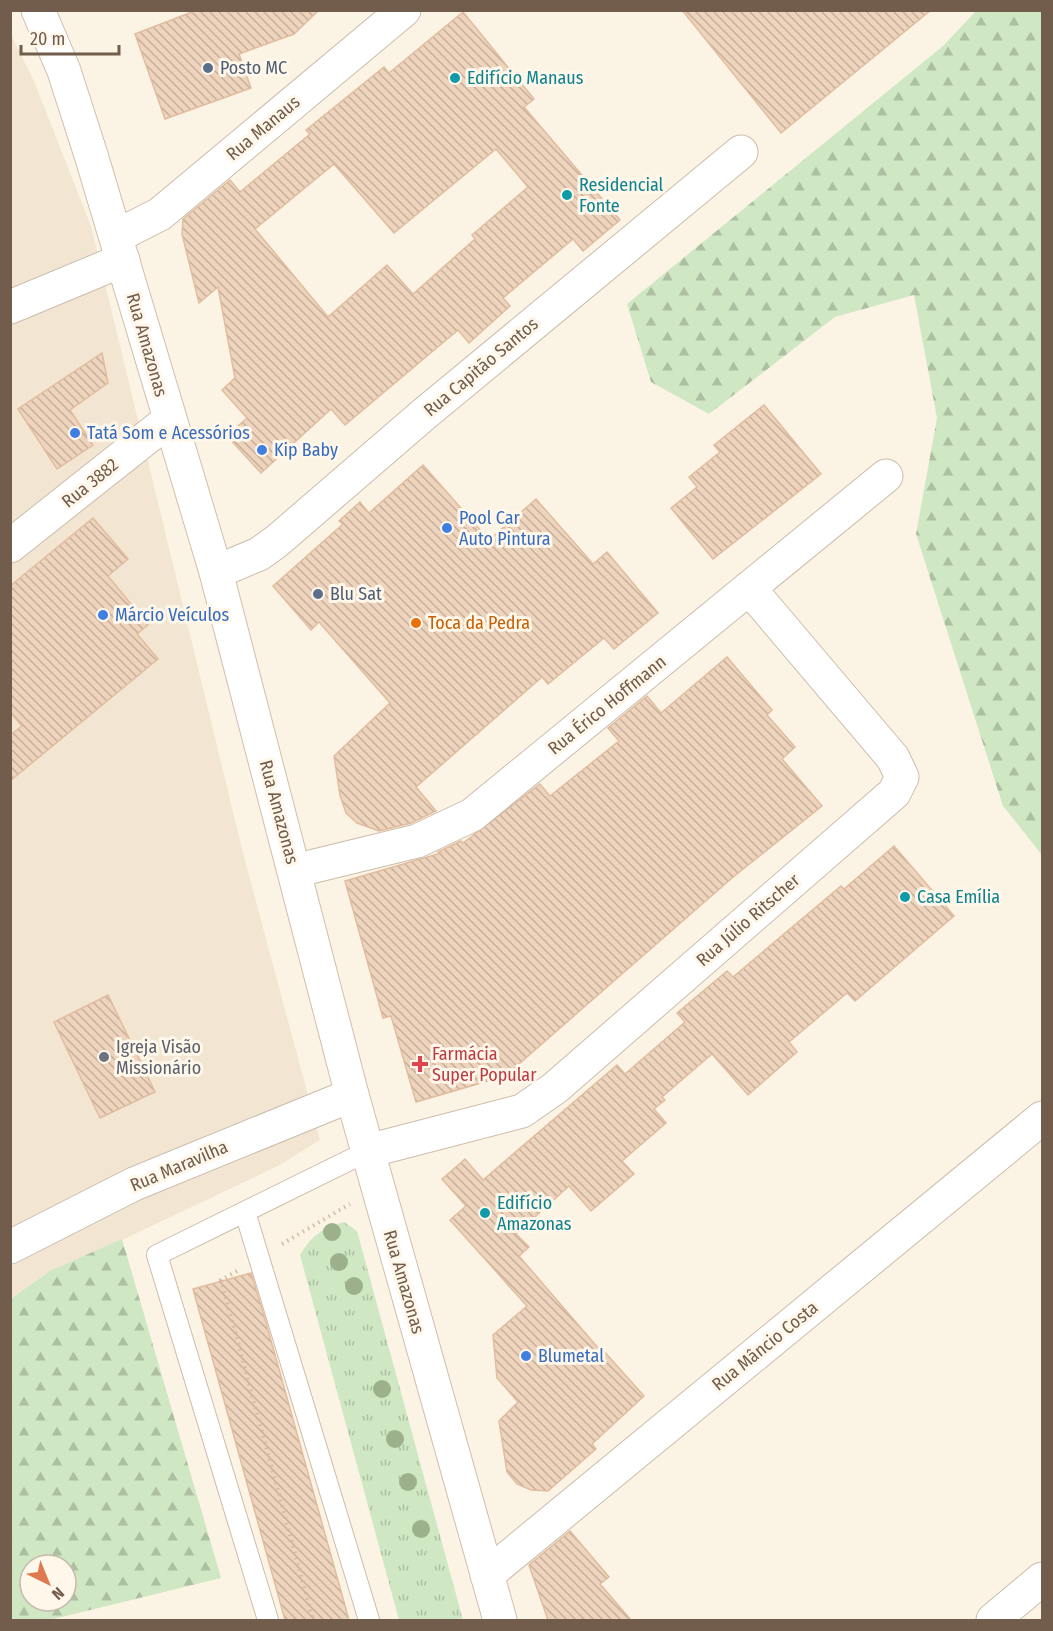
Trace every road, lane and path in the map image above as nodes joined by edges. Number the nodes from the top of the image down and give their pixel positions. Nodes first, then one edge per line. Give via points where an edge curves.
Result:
1 (38, 10) edge
2 (404, 10) edge
3 (741, 152) dead end
4 (120, 248) junction
5 (10, 307) edge
6 (169, 420) junction
7 (886, 476) dead end
8 (10, 546) edge
9 (216, 572) junction
10 (749, 588) junction
11 (294, 871) junction
12 (352, 1095) junction
13 (1042, 1118) edge
14 (368, 1150) junction
15 (245, 1212) junction
16 (10, 1246) edge
17 (487, 1575) junction
18 (1042, 1579) edge
19 (268, 1620) edge
20 (369, 1620) edge
21 (500, 1620) edge
22 (993, 1620) edge

1 - 4 street, Rua Amazonas via 64,71
2 - 4 street, Rua Manaus
3 - 9 street, Rua Capitão Santos via 277,541 259,554
4 - 5 street, Rua Manaus
4 - 6 street, Rua Amazonas
6 - 8 street, Rua 3882
6 - 9 street, Rua Amazonas
7 - 10 street, Rua Érico Hoffmann
9 - 11 street, Rua Amazonas
10 - 11 street, Rua Érico Hoffmann via 472,815 417,841
10 - 14 street, Rua Júlio Ritscher via 893,758 902,777 894,793 555,1088 522,1111
11 - 12 street, Rua Amazonas
12 - 14 street, Rua Amazonas
12 - 16 street, Rua Maravilha via 134,1184
13 - 17 street, Rua Mâncio Costa
14 - 15 lane
14 - 17 street, Rua Amazonas
15 - 19 lane via 157,1255
15 - 20 lane
17 - 21 street, Rua Amazonas
18 - 22 street

